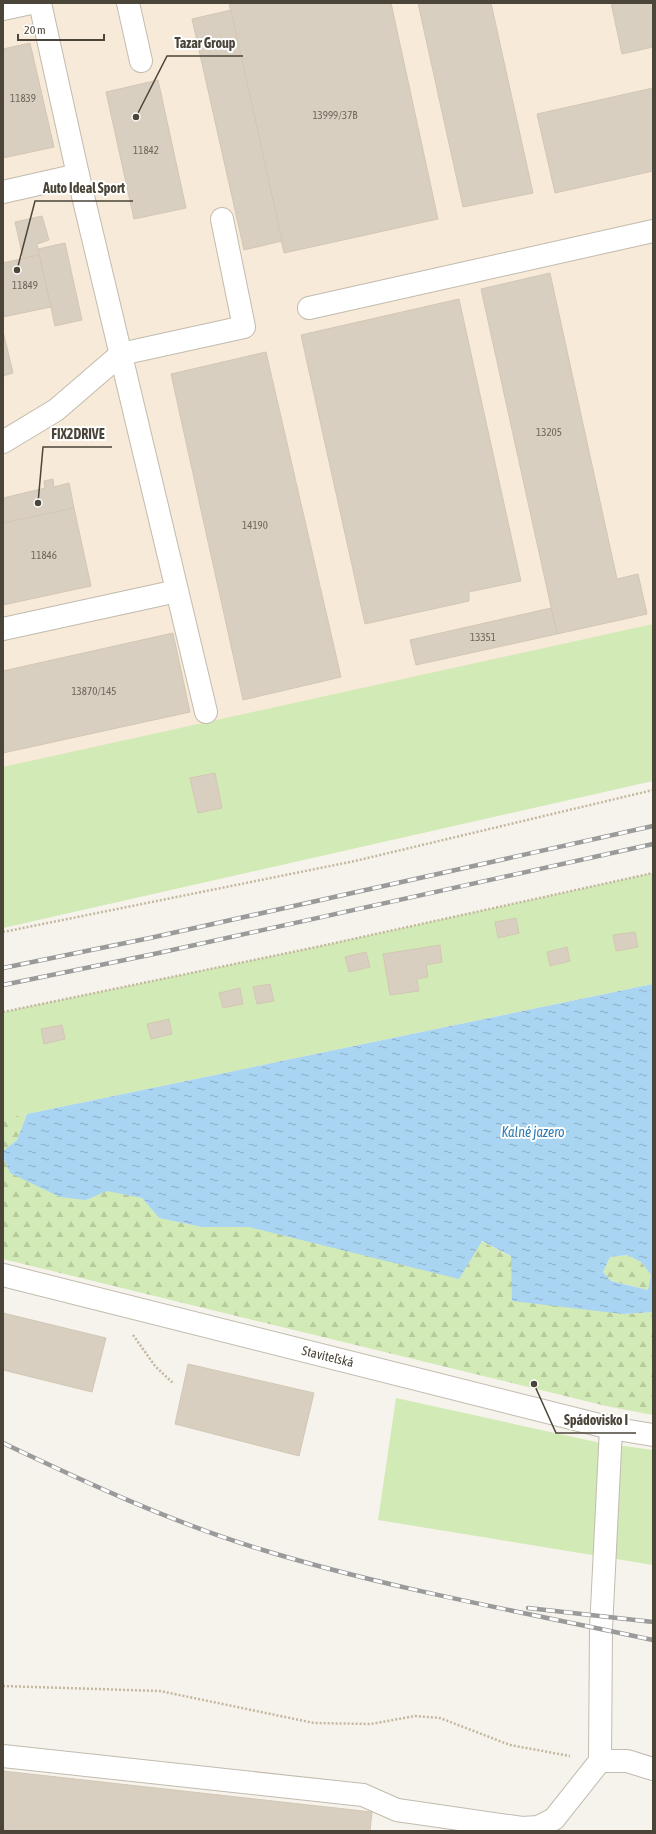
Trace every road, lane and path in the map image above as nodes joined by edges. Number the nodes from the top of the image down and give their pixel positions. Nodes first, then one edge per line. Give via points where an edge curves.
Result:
1 (31, 3) edge
2 (40, 3) edge
3 (128, 3) edge
4 (3, 9) edge
5 (141, 61) dead end
6 (78, 175) junction
7 (3, 192) edge
8 (222, 219) dead end
9 (653, 231) edge
10 (309, 308) dead end
11 (121, 354) junction
12 (3, 442) edge
13 (177, 591) junction
14 (3, 629) edge
15 (206, 712) dead end
16 (653, 790) edge
17 (653, 873) edge
18 (3, 932) edge
19 (3, 1012) edge
20 (3, 1275) edge
21 (133, 1334) dead end
22 (174, 1384) dead end
23 (611, 1428) junction
24 (653, 1434) edge
25 (3, 1686) edge
26 (3, 1756) edge
27 (600, 1761) junction
28 (653, 1769) edge

1 - 4 street
2 - 6 street
3 - 5 street
6 - 7 street
6 - 11 street
8 - 11 street via 244,327
9 - 10 street
11 - 12 street via 56,410
11 - 13 street
13 - 14 street
13 - 15 street
16 - 18 path via 355,861
17 - 19 path
20 - 23 street, Staviteľská
21 - 22 path via 155,1366
23 - 24 street, Staviteľská
23 - 27 street via 601,1629
25 - 27 path via 160,1691 314,1723 371,1724 415,1716 440,1718 510,1745
26 - 27 street via 363,1795 397,1810 522,1828 538,1827 554,1819
27 - 28 street via 627,1761

